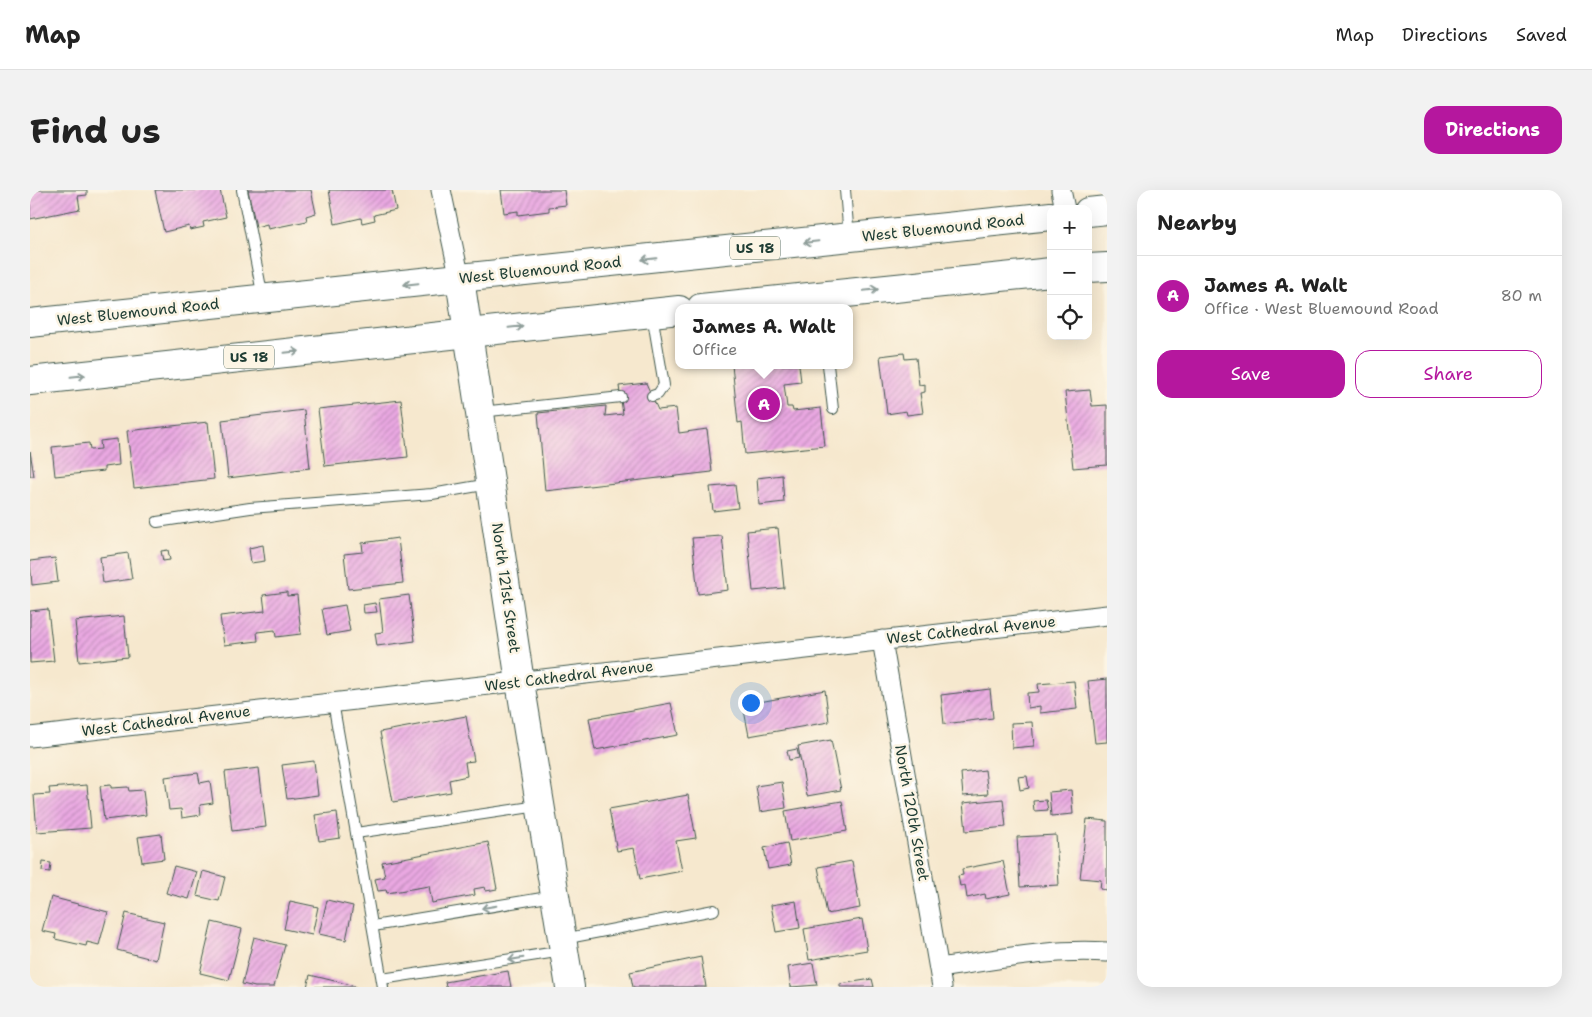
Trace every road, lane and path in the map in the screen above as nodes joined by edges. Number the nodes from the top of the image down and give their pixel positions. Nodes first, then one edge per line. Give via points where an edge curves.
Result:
1 (242, 190) edge
2 (441, 190) edge
3 (844, 190) edge
4 (1061, 190) edge
5 (1064, 205) edge
6 (1107, 210) edge
7 (1092, 212) edge
8 (1047, 216) edge
9 (849, 238) junction
10 (1107, 266) edge
11 (1092, 268) edge
12 (1047, 273) edge
13 (460, 278) junction
14 (264, 299) junction
15 (820, 302) edge
16 (780, 304) edge
17 (675, 310) edge
18 (652, 313) junction
19 (30, 324) edge
20 (468, 332) junction
21 (828, 369) edge
22 (30, 381) edge
23 (652, 396) dead end
24 (621, 397) dead end
25 (833, 409) dead end
26 (480, 412) junction
27 (490, 484) junction
28 (158, 522) dead end
29 (1107, 615) edge
30 (882, 640) junction
31 (520, 682) junction
32 (333, 702) junction
33 (30, 737) edge
34 (540, 805) junction
35 (356, 833) junction
36 (555, 895) junction
37 (714, 910) dead end
38 (373, 926) junction
39 (564, 945) junction
40 (1107, 952) edge
41 (939, 968) junction
42 (382, 983) edge
43 (570, 987) edge
44 (942, 987) edge

1 - 14 lane
2 - 13 street, North 121st Street
3 - 9 lane
4 - 5 street
6 - 7 main road
8 - 9 main road, West Bluemound Road / US 18
9 -> 13 main road, West Bluemound Road / US 18
10 - 11 main road
15 -> 12 main road
13 -> 14 main road, West Bluemound Road / US 18
13 - 20 main road, North 121st Street
14 - 19 main road, West Bluemound Road / US 18
15 - 16 main road
17 - 18 main road, US 18
20 -> 18 main road, US 18
18 - 23 lane via 664,384 658,394
22 -> 20 main road, US 18
20 - 26 main road, North 121st Street
21 - 25 lane
24 - 26 lane
26 - 27 main road, North 121st Street
27 - 28 lane via 432,494 250,508
27 - 31 main road, North 121st Street
29 - 30 street, West Cathedral Avenue
30 - 31 street, West Cathedral Avenue
30 - 41 street, North 120th Street
31 - 32 street, West Cathedral Avenue
31 - 34 main road, North 121st Street
32 - 33 street, West Cathedral Avenue
32 - 35 lane
34 - 35 lane
34 - 36 main road, North 121st Street
35 - 38 lane
36 -> 38 lane
36 - 39 main road, North 121st Street
37 - 39 lane
38 - 42 lane
39 -> 42 lane
39 - 43 main road, North 121st Street
40 - 41 street via 1041,953
41 - 44 street, North 120th Street

